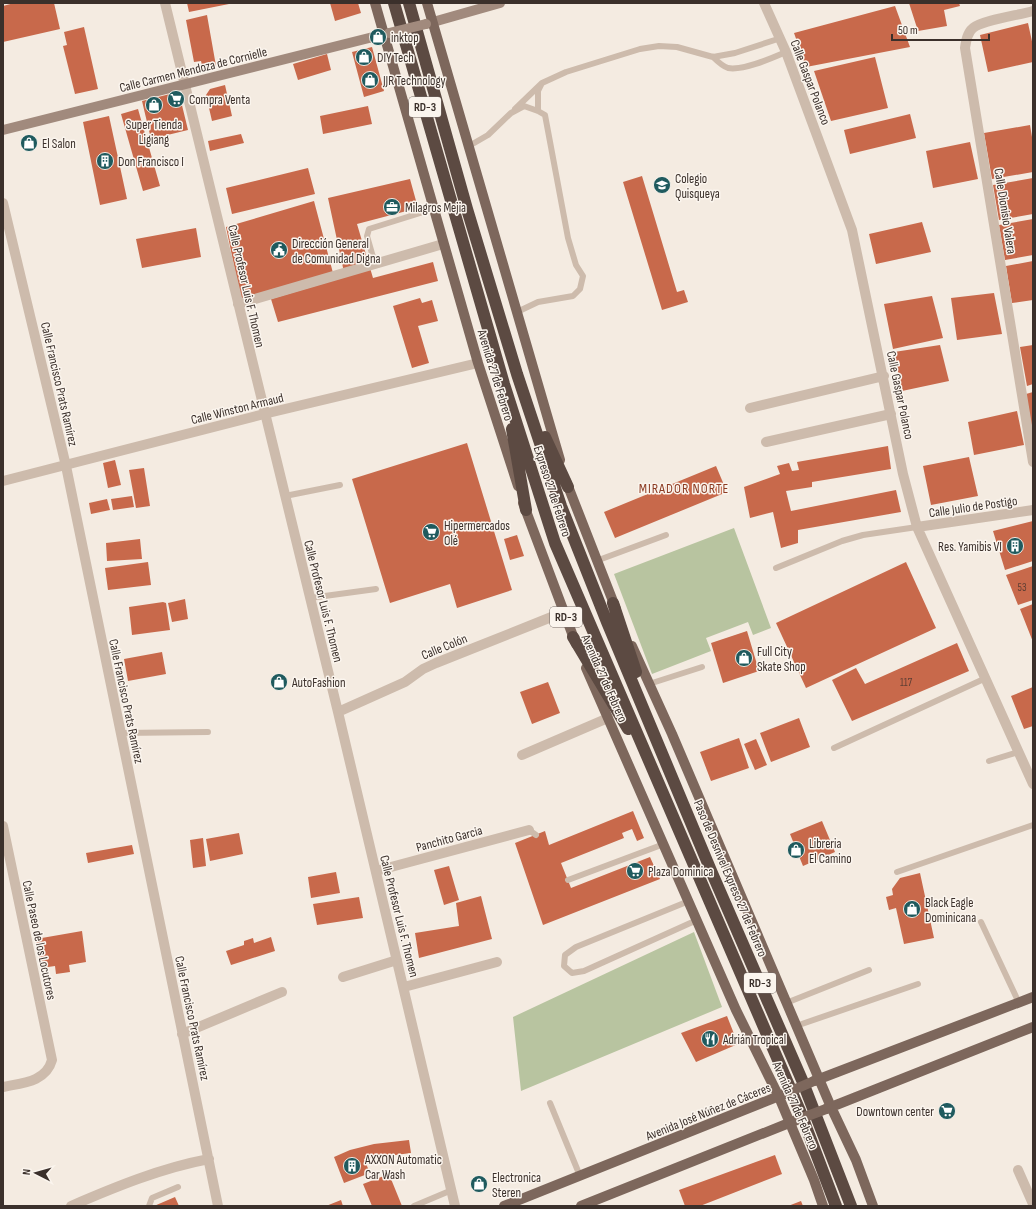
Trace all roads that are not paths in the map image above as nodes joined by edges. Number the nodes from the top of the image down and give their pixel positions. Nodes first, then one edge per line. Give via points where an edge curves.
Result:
1 (165, 3) edge
2 (375, 3) edge
3 (394, 3) edge
4 (409, 3) edge
5 (427, 3) edge
6 (500, 3) edge
7 (764, 3) edge
8 (1033, 11) edge
9 (429, 23) junction
10 (386, 34) junction
11 (781, 38) junction
12 (786, 52) junction
13 (713, 57) junction
14 (542, 83) junction
15 (186, 84) junction
16 (538, 111) junction
17 (511, 113) junction
18 (3, 130) edge
19 (469, 146) junction
20 (3, 203) edge
21 (433, 209) junction
22 (443, 244) junction
23 (375, 264) junction
24 (238, 304) junction
25 (517, 312) junction
26 (478, 363) junction
27 (517, 374) junction
28 (884, 376) junction
29 (504, 384) junction
30 (750, 408) dead end
31 (264, 414) junction
32 (891, 414) junction
33 (766, 442) dead end
34 (1033, 462) edge
35 (66, 466) junction
36 (3, 481) edge
37 (340, 485) dead end
38 (568, 487) junction
39 (285, 496) junction
40 (526, 510) junction
41 (1033, 510) edge
42 (917, 527) junction
43 (666, 535) dead end
44 (596, 561) junction
45 (776, 568) dead end
46 (376, 589) dead end
47 (310, 598) junction
48 (613, 603) junction
49 (564, 612) junction
50 (573, 637) junction
51 (702, 667) dead end
52 (986, 678) junction
53 (649, 684) junction
54 (338, 712) junction
55 (608, 718) junction
56 (208, 732) dead end
57 (121, 733) junction
58 (834, 748) dead end
59 (1018, 752) junction
60 (522, 755) dead end
61 (666, 760) junction
62 (989, 761) dead end
63 (652, 770) junction
64 (1033, 784) edge
65 (1033, 825) edge
66 (3, 826) edge
67 (532, 832) dead end
68 (664, 844) junction
69 (376, 871) junction
70 (897, 872) dead end
71 (568, 880) dead end
72 (689, 901) junction
73 (697, 920) junction
74 (981, 922) dead end
75 (397, 960) junction
76 (497, 962) dead end
77 (869, 970) dead end
78 (343, 977) dead end
79 (918, 984) dead end
80 (404, 987) junction
81 (282, 992) dead end
82 (1033, 997) edge
83 (786, 1003) junction
84 (1019, 1003) junction
85 (796, 1026) junction
86 (1033, 1027) edge
87 (182, 1034) junction
88 (817, 1080) junction
89 (3, 1087) edge
90 (782, 1096) junction
91 (550, 1103) dead end
92 (828, 1108) junction
93 (792, 1122) junction
94 (209, 1159) junction
95 (1018, 1170) dead end
96 (580, 1176) junction
97 (178, 1187) dead end
98 (452, 1190) junction
99 (1033, 1204) edge
100 (70, 1206) edge
101 (149, 1206) edge
102 (218, 1206) edge
103 (414, 1206) edge
104 (455, 1206) edge
105 (504, 1206) edge
106 (581, 1206) edge
107 (823, 1206) edge
108 (836, 1206) edge
109 (851, 1206) edge
110 (873, 1206) edge

1 - 15 street, Calle Profesor Luis F. Thomen
2 - 10 main road, Avenida 27 de Febrero / RD-3
3 - 29 highway, Expreso 27 de Febrero / RD-3
4 - 27 highway, Expreso 27 de Febrero / RD-3
5 - 9 main road, RD-3
6 - 9 street
7 - 11 street, Calle Gaspar Polanco
8 - 34 street, Calle Dionisio Valera via 972,28 966,38 965,48
9 - 10 street, Calle Carmen Mendoza de Cornielle, bridge
9 - 19 main road, RD-3
10 - 15 street, Calle Carmen Mendoza de Cornielle
10 - 21 main road, Avenida 27 de Febrero / RD-3
11 - 12 street, Calle Gaspar Polanco
11 - 13 lane via 735,53
12 - 13 lane via 739,68 728,68
12 - 28 street, Calle Gaspar Polanco via 852,230
13 - 14 lane via 677,47 658,46 579,68
14 - 16 lane via 538,90
14 - 17 lane
15 - 18 street, Calle Carmen Mendoza de Cornielle
15 - 24 street, Calle Profesor Luis F. Thomen
16 - 17 lane via 524,106
16 - 25 lane via 545,115 568,238 576,265 583,276 580,289 573,296 538,302
17 - 19 lane via 488,135
19 - 25 main road, RD-3
20 - 35 street, Calle Francisco Prats Ramírez
21 - 22 main road, Avenida 27 de Febrero / RD-3
21 - 23 lane via 369,229 367,236
22 - 23 street
22 - 26 main road, Avenida 27 de Febrero / RD-3
23 - 24 street
24 - 31 street, Calle Profesor Luis F. Thomen
25 - 38 main road, RD-3
26 - 31 street, Calle Winston Armaud
26 - 40 main road, Avenida 27 de Febrero / RD-3
27 - 38 highway
27 - 61 highway, Expreso 27 de Febrero / RD-3 via 561,506
28 - 30 street
28 - 32 street, Calle Gaspar Polanco
29 - 40 highway
29 - 63 highway, Expreso 27 de Febrero / RD-3 via 555,543
31 - 35 street, Calle Winston Armaud
31 - 39 street, Calle Profesor Luis F. Thomen
32 - 33 street
32 - 42 street, Calle Gaspar Polanco
35 - 36 street, Calle Winston Armaud
35 - 57 street, Calle Francisco Prats Ramírez
37 - 39 lane
38 - 44 main road, RD-3
39 - 47 street, Calle Profesor Luis F. Thomen
40 - 49 main road, Avenida 27 de Febrero / RD-3
41 - 42 street, Calle Julio de Postigo
42 - 45 lane via 842,541
42 - 52 street, Calle Gaspar Polanco
43 - 44 lane
44 - 48 main road, RD-3
46 - 47 lane
47 - 54 street, Calle Profesor Luis F. Thomen
48 - 53 main road, RD-3
48 - 61 highway
49 - 50 main road, Avenida 27 de Febrero / RD-3
49 - 54 street, Calle Colón via 436,663 405,682
50 - 55 main road, Avenida 27 de Febrero / RD-3
50 - 63 highway
51 - 53 lane
52 - 58 lane
52 - 59 street, Calle Gaspar Polanco
53 - 83 main road, RD-3
54 - 69 street, Calle Profesor Luis F. Thomen
55 - 60 street
55 - 68 main road, Avenida 27 de Febrero / RD-3
56 - 57 lane
57 - 87 street, Calle Francisco Prats Ramírez
59 - 62 lane
59 - 64 street, Calle Gaspar Polanco
61 - 109 highway, Paso de Desnivel Expreso 27 de Febrero / RD-3 via 802,1080
63 - 108 highway, RD-3 via 800,1110
65 - 70 lane
66 - 89 street, Calle Paseo de los Locutores via 52,1060 45,1074
67 - 69 street, Panchito Garcia
68 - 71 lane
68 - 72 main road, Avenida 27 de Febrero / RD-3
69 - 75 street, Calle Profesor Luis F. Thomen
72 - 73 main road, Avenida 27 de Febrero / RD-3
72 - 73 lane via 576,947 565,955 564,966 572,974 584,971
73 - 90 main road, Avenida 27 de Febrero / RD-3 via 736,1010
74 - 84 lane
75 - 78 street
75 - 80 street, Calle Profesor Luis F. Thomen
76 - 80 street
77 - 83 lane
79 - 85 lane
80 - 98 street, Calle Profesor Luis F. Thomen
81 - 87 street
82 - 84 main road, Avenida José Núñez de Cáceres
83 - 85 main road, RD-3
84 - 88 main road, Avenida José Núñez de Cáceres
85 - 88 main road, RD-3
86 - 92 main road
87 - 94 street, Calle Francisco Prats Ramírez
88 - 90 main road, Avenida José Núñez de Cáceres, bridge
88 - 92 main road, RD-3
90 - 93 main road, Avenida 27 de Febrero / RD-3
90 - 96 main road, Avenida José Núñez de Cáceres
91 - 96 lane
92 - 93 main road, bridge
92 - 110 main road, RD-3 via 856,1160
93 - 106 main road
93 - 107 main road, Avenida 27 de Febrero / RD-3
94 - 100 street via 119,1185
94 - 102 street, Calle Francisco Prats Ramírez
95 - 99 street
96 - 105 main road, Avenida José Núñez de Cáceres
97 - 101 lane via 152,1198
98 - 103 lane
98 - 104 street, Calle Profesor Luis F. Thomen

